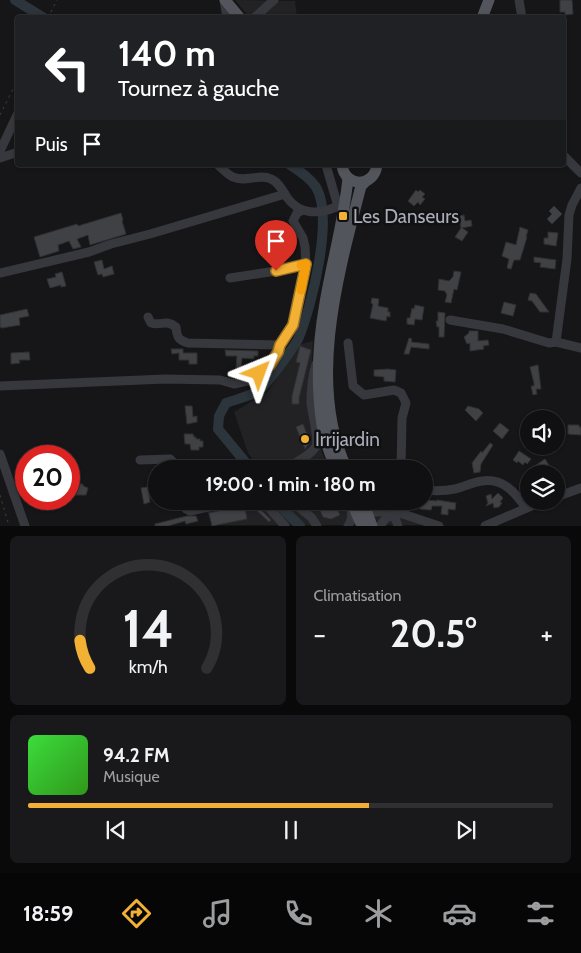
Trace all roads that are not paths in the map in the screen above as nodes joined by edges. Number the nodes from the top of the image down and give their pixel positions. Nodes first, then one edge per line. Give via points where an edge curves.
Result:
1 (224, 0) edge
2 (272, 0) edge
3 (481, 0) edge
4 (489, 0) edge
5 (519, 0) edge
6 (226, 15) edge
7 (237, 15) edge
8 (257, 15) edge
9 (476, 15) edge
10 (483, 15) edge
11 (522, 15) edge
12 (15, 119) edge
13 (0, 151) edge
14 (15, 153) edge
15 (0, 158) edge
16 (566, 158) edge
17 (220, 167) edge
18 (327, 167) edge
19 (342, 167) edge
20 (376, 167) edge
21 (580, 171) edge
22 (348, 178) junction
23 (364, 182) junction
24 (581, 188) edge
25 (285, 194) junction
26 (301, 211) junction
27 (306, 264) junction
28 (0, 273) edge
29 (230, 278) dead end
30 (148, 317) dead end
31 (450, 320) dead end
32 (556, 342) junction
33 (348, 343) dead end
34 (280, 345) junction
35 (581, 348) edge
36 (319, 357) junction
37 (0, 386) edge
38 (0, 454) edge
39 (140, 460) dead end
40 (171, 460) edge
41 (298, 460) edge
42 (332, 460) edge
43 (343, 460) edge
44 (401, 460) edge
45 (581, 488) edge
46 (433, 490) edge
47 (565, 493) edge
48 (520, 499) edge
49 (180, 510) edge
50 (195, 510) edge
51 (271, 510) edge
52 (302, 510) edge
53 (351, 510) edge
54 (354, 510) edge
55 (366, 510) edge
56 (372, 510) edge
57 (521, 510) edge
58 (190, 511) joint
59 (397, 514) junction
60 (25, 526) edge
61 (285, 526) edge
62 (317, 526) edge
63 (348, 526) edge
64 (362, 526) edge
65 (372, 526) edge
66 (380, 526) edge
67 (398, 526) edge
68 (439, 526) edge
69 (485, 526) edge

1 - 6 street
1 - 7 main road
2 - 8 street
3 - 9 main road
4 - 10 main road
5 - 11 street
12 - 13 street
14 - 15 street
16 - 21 street
17 - 25 street via 239,179 263,176 272,179
18 - 26 street via 336,207
19 - 22 main road
20 - 23 main road via 373,176
22 - 23 main road
22 - 36 main road via 344,216 325,302
23 - 43 main road via 346,250 329,343 332,424
24 - 32 street via 570,214
25 - 26 street
25 - 28 street via 89,252
26 - 27 street via 297,212 294,221 303,238
27 - 29 street
27 - 34 street via 293,325
30 - 34 street via 151,323 171,323 176,327 177,337 188,343
31 - 32 street
32 - 35 street
33 - 44 street via 354,386 364,395 394,390 401,393 406,403 402,418
34 - 37 street via 270,365 247,381 234,384 220,380 165,378
36 - 41 street via 312,376 317,444
36 - 42 main road via 322,426
38 - 60 street
39 - 40 street
45 - 47 street
46 - 48 street via 450,490 481,480 494,481 509,487
49 - 58 street via 181,514
50 - 58 street
51 - 61 street
52 - 62 street
53 - 63 street
54 - 64 main road
55 - 65 main road
56 - 59 street
57 - 69 street
59 - 66 street via 386,518
59 - 67 street
59 - 68 street

